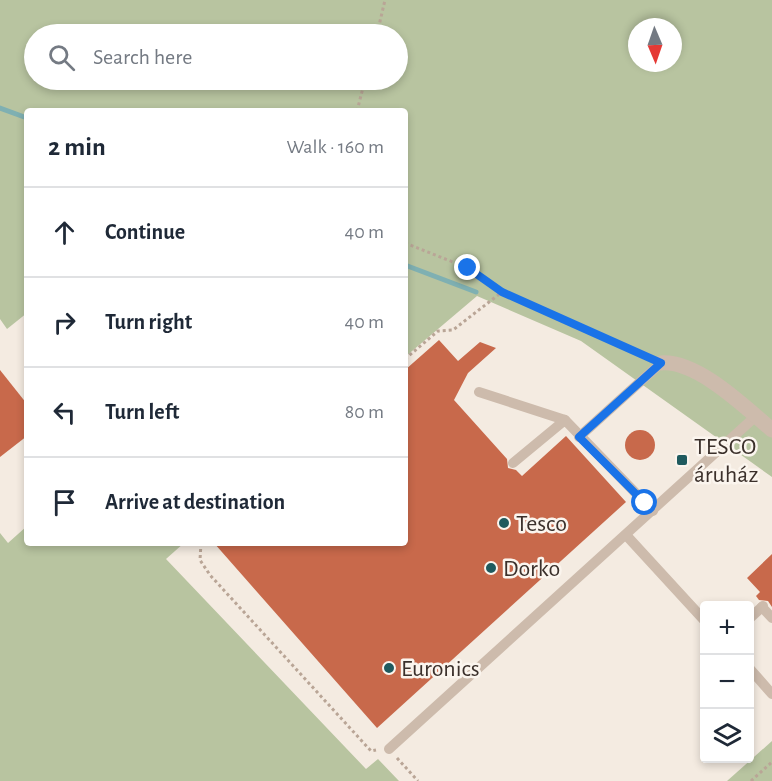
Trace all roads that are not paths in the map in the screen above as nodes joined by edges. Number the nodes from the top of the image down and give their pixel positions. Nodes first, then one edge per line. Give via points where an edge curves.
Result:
1 (661, 363) joint
2 (479, 392) dead end
3 (756, 416) junction
4 (565, 420) junction
5 (772, 430) edge
6 (579, 437) junction
7 (513, 463) dead end
8 (653, 511) junction
9 (626, 535) junction
10 (754, 614) edge
11 (700, 615) edge
12 (772, 618) edge
13 (754, 674) edge
14 (772, 694) edge
15 (389, 749) road end

1 - 3 street via 694,370
1 - 6 lane
2 - 4 lane
3 - 5 street
3 - 8 lane
4 - 6 lane
4 - 7 lane
6 - 8 lane
8 - 9 lane
9 - 11 lane
9 - 15 lane
10 - 12 lane via 762,606
13 - 14 lane

